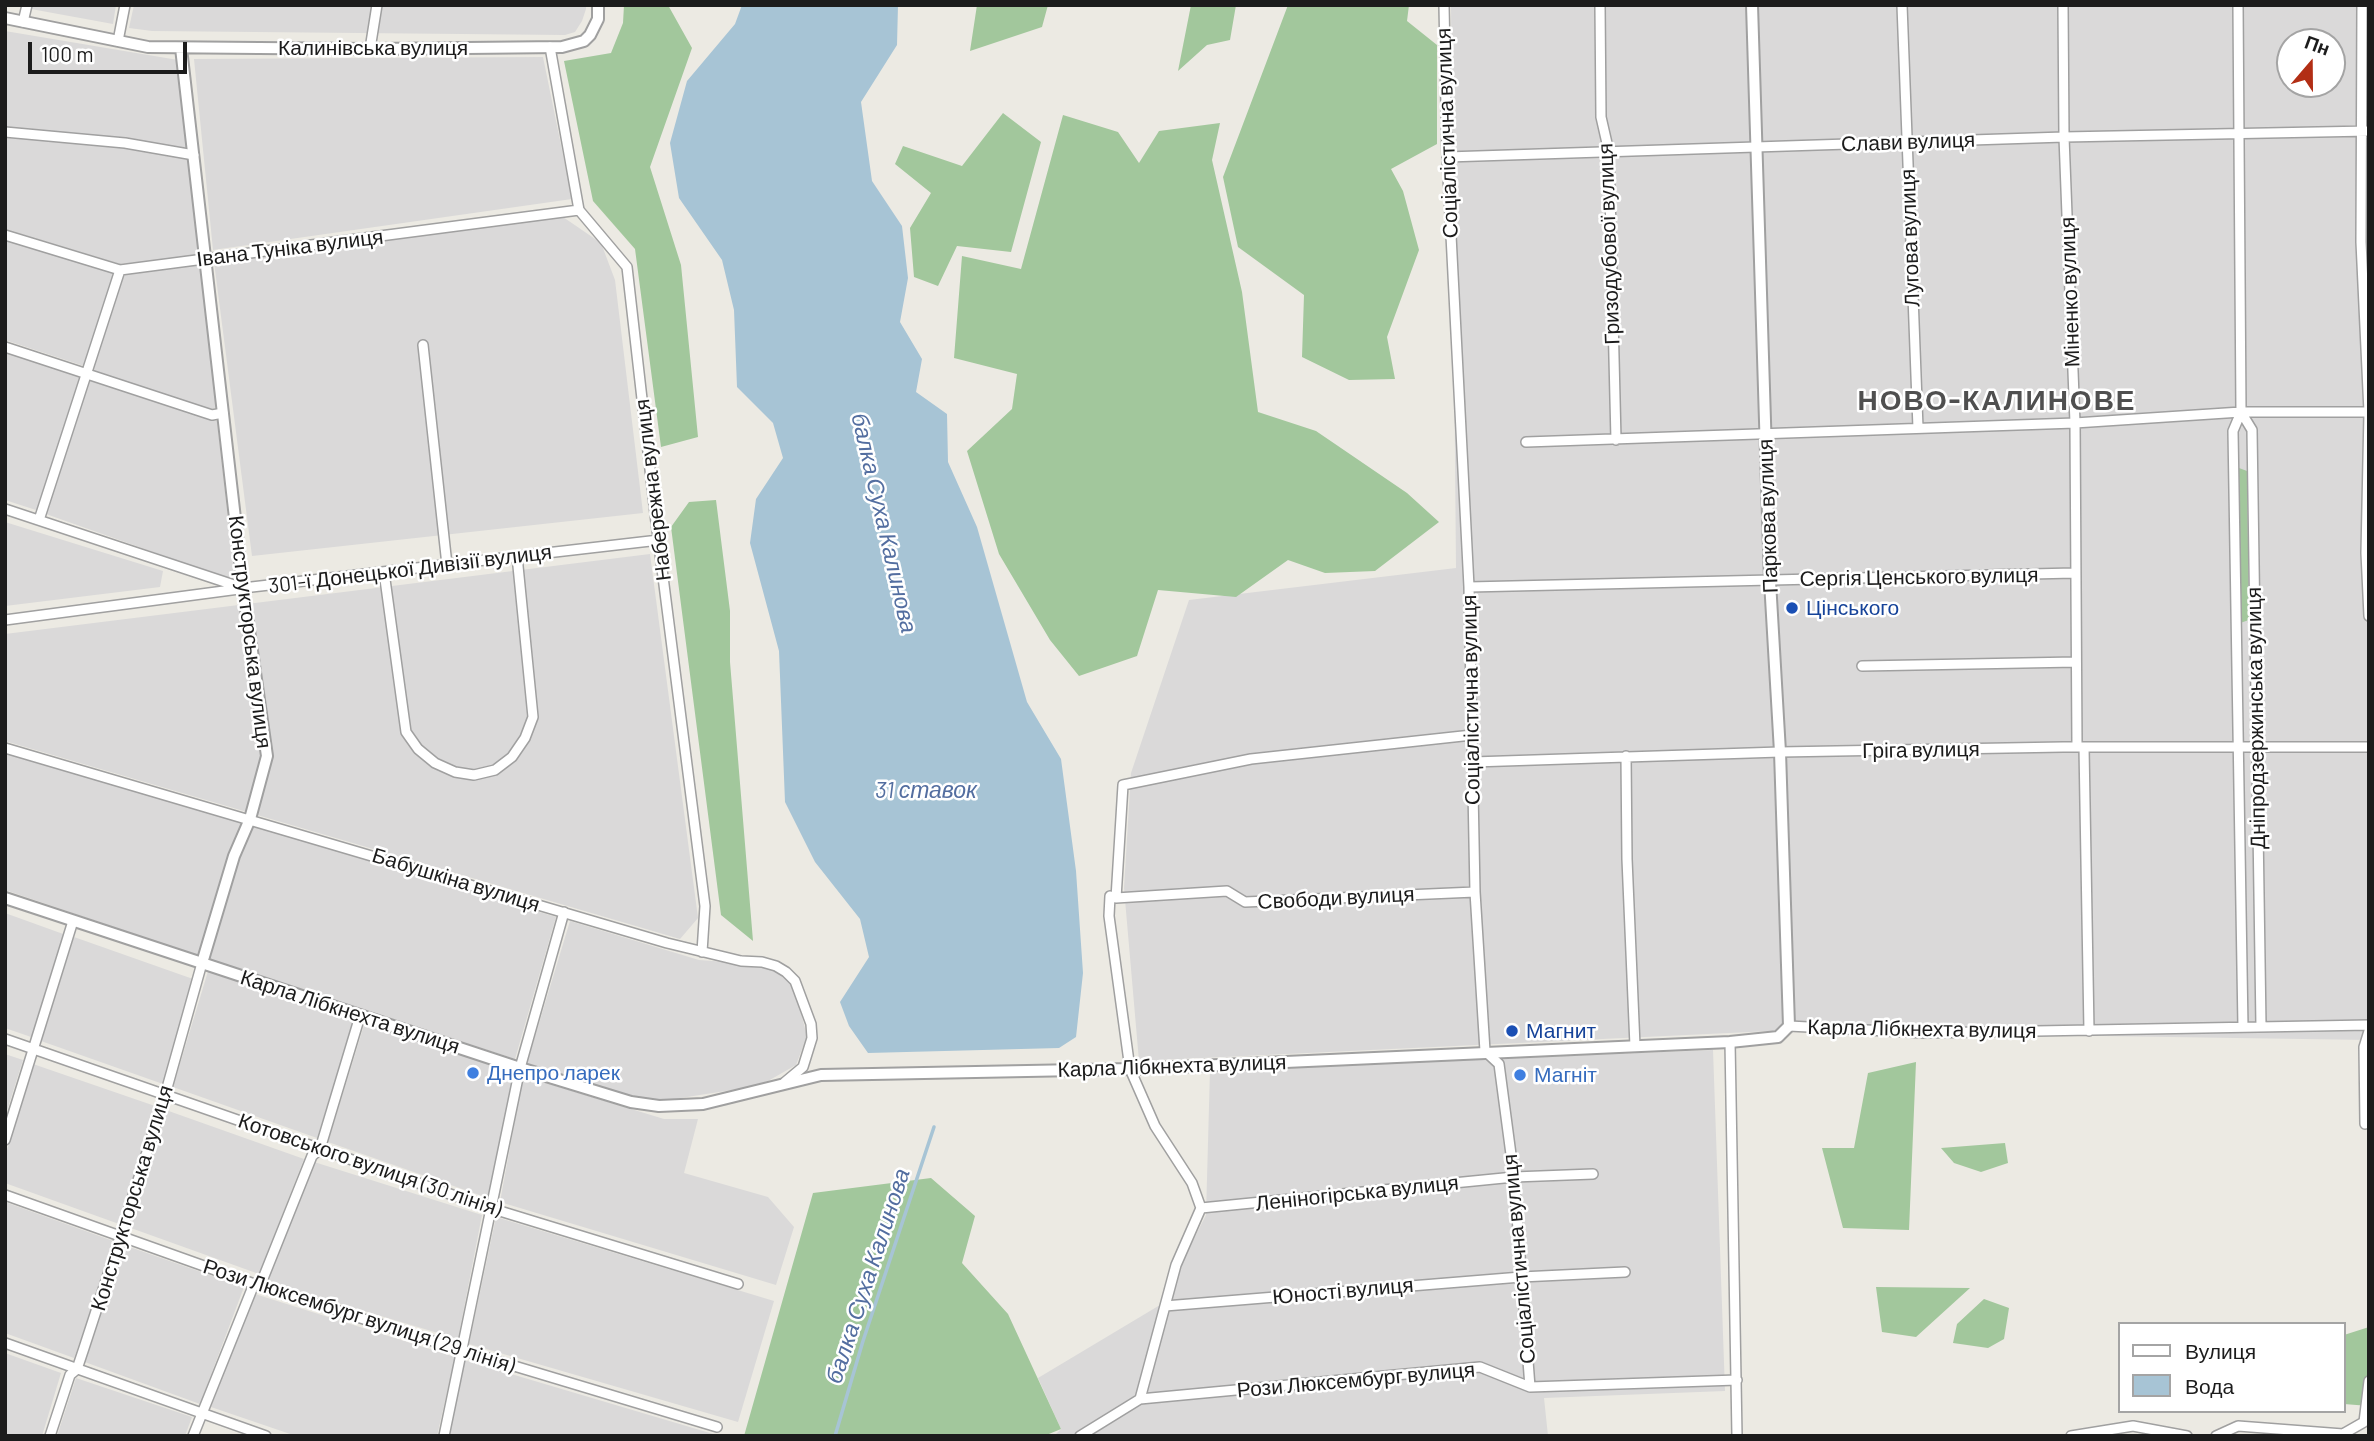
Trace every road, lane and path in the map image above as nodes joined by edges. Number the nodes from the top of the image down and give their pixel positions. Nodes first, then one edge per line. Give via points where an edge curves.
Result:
1 (27, 5) edge
2 (125, 5) edge
3 (377, 5) edge
4 (598, 5) edge
5 (1444, 5) edge
6 (1600, 5) edge
7 (1752, 5) edge
8 (1902, 5) edge
9 (2063, 5) edge
10 (2238, 5) edge
11 (2362, 5) edge
12 (5, 18) edge
13 (23, 22) junction
14 (118, 41) junction
15 (550, 47) junction
16 (181, 48) junction
17 (370, 48) junction
18 (2366, 131) edge
19 (5, 132) edge
20 (2239, 134) junction
21 (2064, 137) junction
22 (1906, 143) junction
23 (1756, 147) junction
24 (1609, 152) junction
25 (194, 155) junction
26 (1447, 157) junction
27 (579, 210) junction
28 (5, 235) edge
29 (205, 259) junction
30 (120, 270) junction
31 (423, 345) dead end
32 (5, 347) edge
33 (87, 373) junction
34 (2241, 412) junction
35 (2369, 412) edge
36 (223, 413) junction
37 (2075, 423) junction
38 (1918, 428) junction
39 (1766, 435) junction
40 (1616, 440) junction
41 (1525, 442) dead end
42 (5, 509) edge
43 (39, 520) junction
44 (659, 540) junction
45 (517, 556) junction
46 (447, 565) junction
47 (384, 572) junction
48 (2074, 573) junction
49 (1770, 581) junction
50 (1469, 587) junction
51 (243, 588) junction
52 (2369, 616) edge
53 (5, 620) edge
54 (2076, 662) junction
55 (1862, 666) dead end
56 (1472, 735) junction
57 (2238, 745) junction
58 (2257, 746) junction
59 (2081, 747) junction
60 (2369, 747) edge
61 (5, 748) edge
62 (1780, 752) junction
63 (1626, 756) junction
64 (1473, 762) junction
65 (250, 819) junction
66 (1475, 892) junction
67 (5, 898) edge
68 (1116, 898) junction
69 (564, 912) junction
70 (73, 921) junction
71 (702, 952) junction
72 (202, 964) junction
73 (360, 1016) junction
74 (2369, 1025) edge
75 (1789, 1026) junction
76 (2261, 1026) junction
77 (2243, 1027) junction
78 (2089, 1031) junction
79 (2369, 1031) edge
80 (5, 1039) edge
81 (1730, 1042) junction
82 (1635, 1046) junction
83 (33, 1049) junction
84 (1485, 1051) junction
85 (520, 1068) junction
86 (1130, 1069) junction
87 (785, 1082) junction
88 (165, 1095) junction
89 (2365, 1124) dead end
90 (5, 1140) edge
91 (320, 1149) junction
92 (1593, 1174) dead end
93 (1514, 1177) junction
94 (5, 1195) edge
95 (490, 1208) junction
96 (1201, 1208) junction
97 (121, 1236) junction
98 (1625, 1272) dead end
99 (1521, 1277) junction
100 (738, 1284) dead end
101 (257, 1285) junction
102 (1165, 1306) junction
103 (5, 1343) edge
104 (461, 1350) junction
105 (77, 1369) junction
106 (1737, 1380) junction
107 (2369, 1381) edge
108 (1530, 1387) junction
109 (1140, 1399) junction
110 (201, 1414) junction
111 (717, 1427) dead end
112 (2343, 1435) edge
113 (50, 1436) edge
114 (192, 1436) edge
115 (265, 1436) edge
116 (444, 1436) edge
117 (1080, 1436) edge
118 (1737, 1436) edge
119 (2071, 1436) edge
120 (2187, 1436) edge
121 (2216, 1436) edge

1 - 13 street
2 - 14 street
3 - 17 street
4 - 15 street, Калинівська вулиця via 595,27 584,41
5 - 26 street, Соціалістична вулиця
6 - 24 street, Гризодубової вулиця via 1601,117
7 - 23 street, Паркова вулиця
8 - 22 street, Лугова вулиця
9 - 21 street, Міненко вулиця
10 - 20 street, Дніпродзержинська вулиця
11 - 18 street
12 - 13 street, Калинівська вулиця
13 - 14 street, Калинівська вулиця
14 - 16 street, Калинівська вулиця
15 - 17 street, Калинівська вулиця
15 - 27 street
16 - 17 street, Калинівська вулиця
16 - 25 street, Конструкторська вулиця
18 - 20 street, Слави вулиця
18 - 35 street via 2361,242
19 - 25 street via 125,143
20 - 21 street, Слави вулиця
20 - 34 street, Дніпродзержинська вулиця
21 - 22 street, Слави вулиця
21 - 37 street, Міненко вулиця
22 - 23 street, Слави вулиця
22 - 38 street, Лугова вулиця
23 - 24 street, Слави вулиця
23 - 39 street, Паркова вулиця
24 - 26 street, Слави вулиця
24 - 40 street, Гризодубової вулиця
25 - 29 street, Конструкторська вулиця
26 - 50 street, Соціалістична вулиця
27 - 29 street, Івана Туніка вулиця
27 - 44 street, Набережна вулиця via 627,267
28 - 30 street, Івана Туніка вулиця
29 - 30 street, Івана Туніка вулиця
29 - 36 street, Конструкторська вулиця
30 - 33 street
31 - 46 street
32 - 33 street
33 - 36 street via 212,415
33 - 43 street
34 - 35 street
34 - 37 street
34 - 57 street, Дніпродзержинська вулиця via 2233,430
34 - 58 street, Дніпродзержинська вулиця via 2252,430
35 - 52 street
36 - 51 street, Конструкторська вулиця
37 - 38 street
37 - 48 street, Міненко вулиця
38 - 39 street
39 - 40 street
39 - 49 street, Паркова вулиця
40 - 41 street
42 - 43 street, 301-ї Донецької Дивізії вулиця
43 - 51 street, 301-ї Донецької Дивізії вулиця
44 - 45 street, 301-ї Донецької Дивізії вулиця
44 - 71 street, Набережна вулиця via 705,905
45 - 46 street, 301-ї Донецької Дивізії вулиця
45 - 47 street via 533,717 512,757 495,770 474,775 435,763 406,732
46 - 47 street, 301-ї Донецької Дивізії вулиця
47 - 51 street, 301-ї Донецької Дивізії вулиця
48 - 49 street, Сергія Ценського вулиця
48 - 54 street, Міненко вулиця
49 - 50 street, Сергія Ценського вулиця
49 - 62 street, Паркова вулиця
50 - 56 street, Соціалістична вулиця
51 - 53 street
51 - 65 street, Конструкторська вулиця via 267,755
54 - 55 street
54 - 59 street, Міненко вулиця
56 - 64 street, Соціалістична вулиця
56 - 68 street via 1251,760 1123,785
57 - 58 street, Гріга вулиця
57 - 59 street, Гріга вулиця
57 - 77 street, Дніпродзержинська вулиця
58 - 60 street, Гріга вулиця
58 - 76 street, Дніпродзержинська вулиця
59 - 62 street, Гріга вулиця
59 - 78 street, Міненко вулиця
61 - 65 street, Бабушкіна вулиця
62 - 63 street, Гріга вулиця
62 - 75 street, Паркова вулиця
63 - 64 street, Гріга вулиця
63 - 82 street
64 - 66 street, Соціалістична вулиця
65 - 69 street, Бабушкіна вулиця
65 - 72 street, Конструкторська вулиця via 234,856
66 - 68 street, Свободи вулиця via 1245,902 1227,891
66 - 84 street, Соціалістична вулиця
67 - 70 street, Карла Лібкнехта вулиця
68 - 86 street via 1110,896 1109,916
69 - 71 street, Бабушкіна вулиця
69 - 85 street
70 - 72 street, Карла Лібкнехта вулиця
70 - 83 street
71 - 87 street, Бабушкіна вулиця via 776,966 795,981 812,1038 803,1068
72 - 73 street, Карла Лібкнехта вулиця
72 - 88 street, Конструкторська вулиця
73 - 85 street, Карла Лібкнехта вулиця
73 - 91 street
74 - 76 street, Карла Лібкнехта вулиця
75 - 78 street, Карла Лібкнехта вулиця via 1925,1033
75 - 81 street, Карла Лібкнехта вулиця via 1778,1037
76 - 77 street, Карла Лібкнехта вулиця
77 - 78 street, Карла Лібкнехта вулиця
79 - 89 street via 2364,1047
80 - 83 street, Котовського вулиця (30 лiнiя)
81 - 82 street, Карла Лібкнехта вулиця
81 - 106 street
82 - 84 street, Карла Лібкнехта вулиця
83 - 88 street, Котовського вулиця (30 лiнiя)
83 - 90 street
84 - 86 street, Карла Лібкнехта вулиця
84 - 93 street, Соціалістична вулиця via 1499,1064
85 - 87 street, Карла Лібкнехта вулиця via 631,1102 659,1106 703,1104
85 - 95 street
86 - 87 street, Карла Лібкнехта вулиця via 821,1075
86 - 96 street via 1155,1126 1192,1183
88 - 91 street, Котовського вулиця (30 лiнiя)
88 - 97 street, Конструкторська вулиця
91 - 95 street, Котовського вулиця (30 лiнiя)
91 - 101 street via 312,1156
92 - 93 street, Леніногірська вулиця
93 - 96 street, Леніногірська вулиця
93 - 99 street, Соціалістична вулиця
94 - 97 street, Рози Люксембург вулиця (29 лiнiя)
95 - 100 street, Котовського вулиця (30 лiнiя)
95 - 104 street
96 - 102 street via 1176,1265
97 - 101 street, Рози Люксембург вулиця (29 лiнiя)
97 - 105 street, Конструкторська вулиця
98 - 99 street, Юності вулиця
99 - 102 street, Юності вулиця
99 - 108 street, Соціалістична вулиця
101 - 104 street, Рози Люксембург вулиця (29 лiнiя)
101 - 110 street
102 - 109 street
103 - 105 street
104 - 111 street, Рози Люксембург вулиця (29 лiнiя)
104 - 116 street
105 - 110 street
105 - 113 street, Конструкторська вулиця via 70,1374
106 - 108 street, Рози Люксембург вулиця
106 - 118 street
107 - 112 street via 2364,1422
108 - 109 street, Рози Люксембург вулиця via 1480,1367
109 - 117 street
110 - 114 street
110 - 115 street
112 - 121 street via 2238,1426
119 - 120 street via 2133,1426

